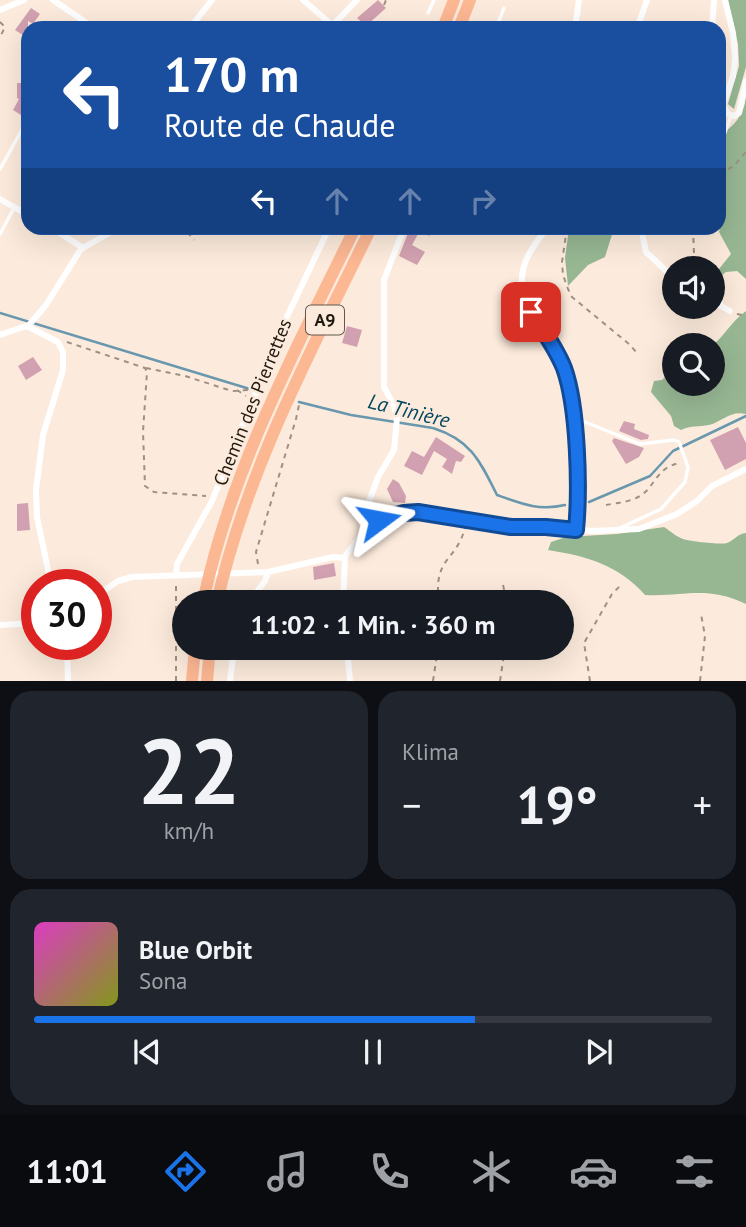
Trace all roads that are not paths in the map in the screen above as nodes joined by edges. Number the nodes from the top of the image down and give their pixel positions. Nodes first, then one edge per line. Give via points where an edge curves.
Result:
1 (24, 0) edge
2 (53, 0) edge
3 (212, 0) edge
4 (303, 0) edge
5 (356, 0) edge
6 (434, 0) edge
7 (454, 0) edge
8 (470, 0) edge
9 (579, 0) edge
10 (647, 0) edge
11 (714, 0) edge
12 (725, 0) edge
13 (504, 8) dead end
14 (0, 10) edge
15 (428, 13) dead end
16 (84, 21) edge
17 (196, 21) edge
18 (326, 21) edge
19 (336, 21) edge
20 (446, 21) edge
21 (450, 21) edge
22 (462, 21) edge
23 (499, 21) edge
24 (576, 21) edge
25 (640, 21) edge
26 (712, 21) edge
27 (746, 81) edge
28 (726, 98) edge
29 (726, 110) edge
30 (731, 116) junction
31 (726, 130) edge
32 (21, 131) edge
33 (0, 169) edge
34 (0, 199) edge
35 (14, 207) junction
36 (21, 211) edge
37 (0, 234) edge
38 (63, 235) edge
39 (106, 235) edge
40 (326, 235) edge
41 (352, 235) edge
42 (368, 235) edge
43 (401, 235) edge
44 (543, 235) edge
45 (642, 235) edge
46 (83, 248) junction
47 (662, 267) edge
48 (725, 308) edge
49 (730, 311) road end
50 (31, 322) junction
51 (0, 335) edge
52 (573, 418) junction
53 (746, 469) edge
54 (372, 523) junction
55 (576, 530) junction
56 (617, 531) junction
57 (344, 558) junction
58 (48, 569) edge
59 (268, 572) junction
60 (176, 575) junction
61 (112, 586) edge
62 (206, 590) edge
63 (220, 590) edge
64 (258, 590) edge
65 (344, 590) edge
66 (21, 624) edge
67 (0, 625) edge
68 (67, 660) edge
69 (194, 660) edge
70 (209, 660) edge
71 (233, 660) edge
72 (348, 660) edge
73 (68, 681) edge
74 (192, 681) edge
75 (207, 681) edge
76 (230, 681) edge
77 (350, 681) edge

1 - 14 street
2 - 16 street
3 - 17 street
4 - 18 street
5 - 19 street
6 - 15 lane
7 - 20 highway
7 - 21 street
8 - 22 highway
9 - 24 street
10 - 25 street
11 - 26 street
12 - 28 street via 735,59
13 - 23 lane
27 - 30 street via 740,111
29 - 30 street
30 - 31 lane
32 - 33 lane
34 - 35 street
35 - 36 street
35 - 37 lane
38 - 46 street
39 - 46 street
40 - 60 street, Chemin des Pierrettes via 214,497 178,561
41 - 62 highway, A9 via 255,438
42 - 63 highway, A9 via 268,443 239,520
43 - 54 street via 383,289 384,387 397,418 394,450 368,504
44 - 52 street via 525,263 523,293 563,367
45 - 47 street via 646,252
46 - 50 street
48 - 49 street
50 - 51 street
50 - 58 street via 60,343 64,352 63,370 44,428 36,490
52 - 55 street via 579,505
52 - 56 lane via 640,444 669,439 679,442 684,452 688,477 666,504
53 - 56 street via 712,486 670,518
54 - 55 street via 413,512 511,527
54 - 57 street
55 - 56 street
57 - 59 street
57 - 65 street
59 - 60 street
59 - 64 street
60 - 61 street via 124,579
66 - 67 street
68 - 73 street
69 - 74 highway
70 - 75 highway
71 - 76 street
72 - 77 street

